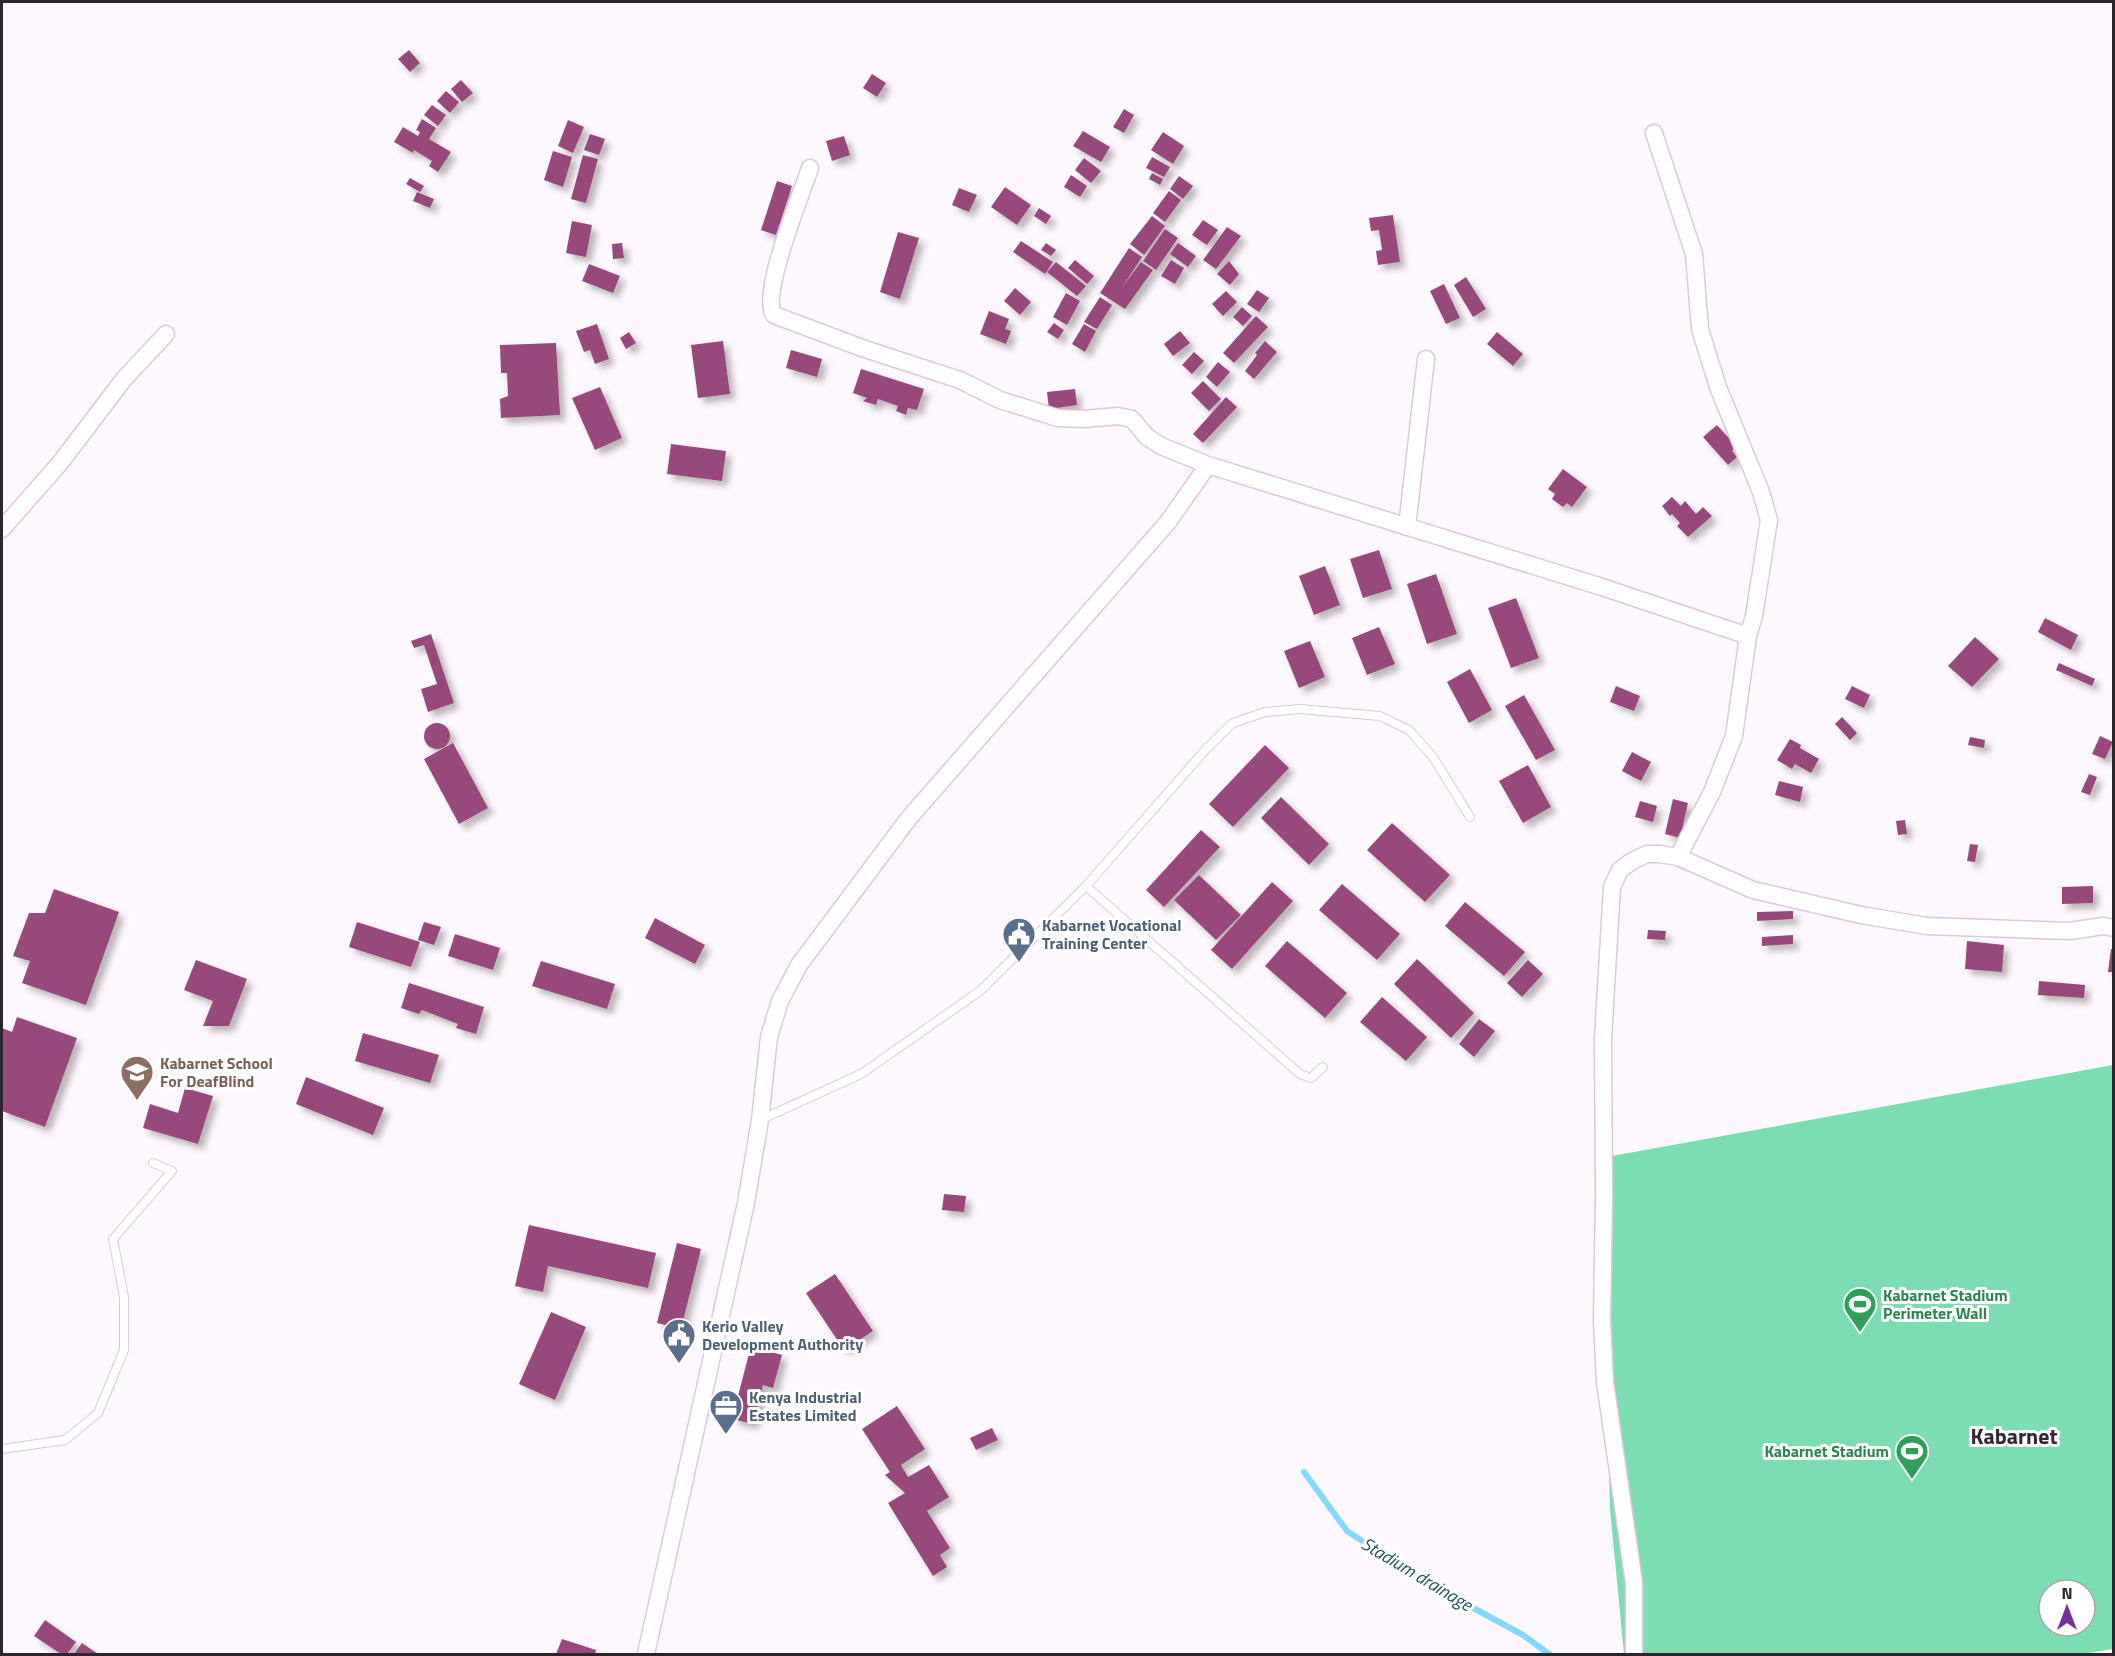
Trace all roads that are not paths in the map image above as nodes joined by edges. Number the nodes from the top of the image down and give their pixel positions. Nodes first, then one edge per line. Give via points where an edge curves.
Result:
1 (1654, 133) dead end
2 (810, 168) dead end
3 (166, 334) dead end
4 (1426, 359) dead end
5 (1208, 465) junction
6 (1407, 527) junction
7 (2, 529) edge
8 (1748, 636) junction
9 (1470, 817) dead end
10 (1678, 857) junction
11 (1086, 886) junction
12 (2114, 928) edge
13 (1323, 1067) dead end
14 (760, 1120) junction
15 (153, 1163) dead end
16 (2, 1449) edge
17 (646, 1654) edge
18 (1635, 1654) edge

1 - 8 street via 1694,254 1700,329 1769,520
2 - 5 street via 774,274 769,300 774,315 1058,418 1132,419 1161,446
3 - 7 street via 124,379 60,463
4 - 6 street
5 - 6 street
5 - 14 street via 1168,522 909,819 799,964 780,1001 769,1037
6 - 8 street
8 - 10 street via 1734,736 1712,792
9 - 11 lane via 1433,757 1409,730 1380,716 1300,709 1265,712 1233,723 1207,748
10 - 12 street via 1752,890 1927,926 2070,931
10 - 18 street via 1647,854 1620,870 1612,887 1603,1039 1603,1352 1634,1583
11 - 13 lane via 1300,1074 1311,1078
11 - 14 lane via 980,991 861,1074
14 - 17 street via 746,1203
15 - 16 lane via 172,1172 113,1239 124,1297 124,1350 98,1413 65,1440

